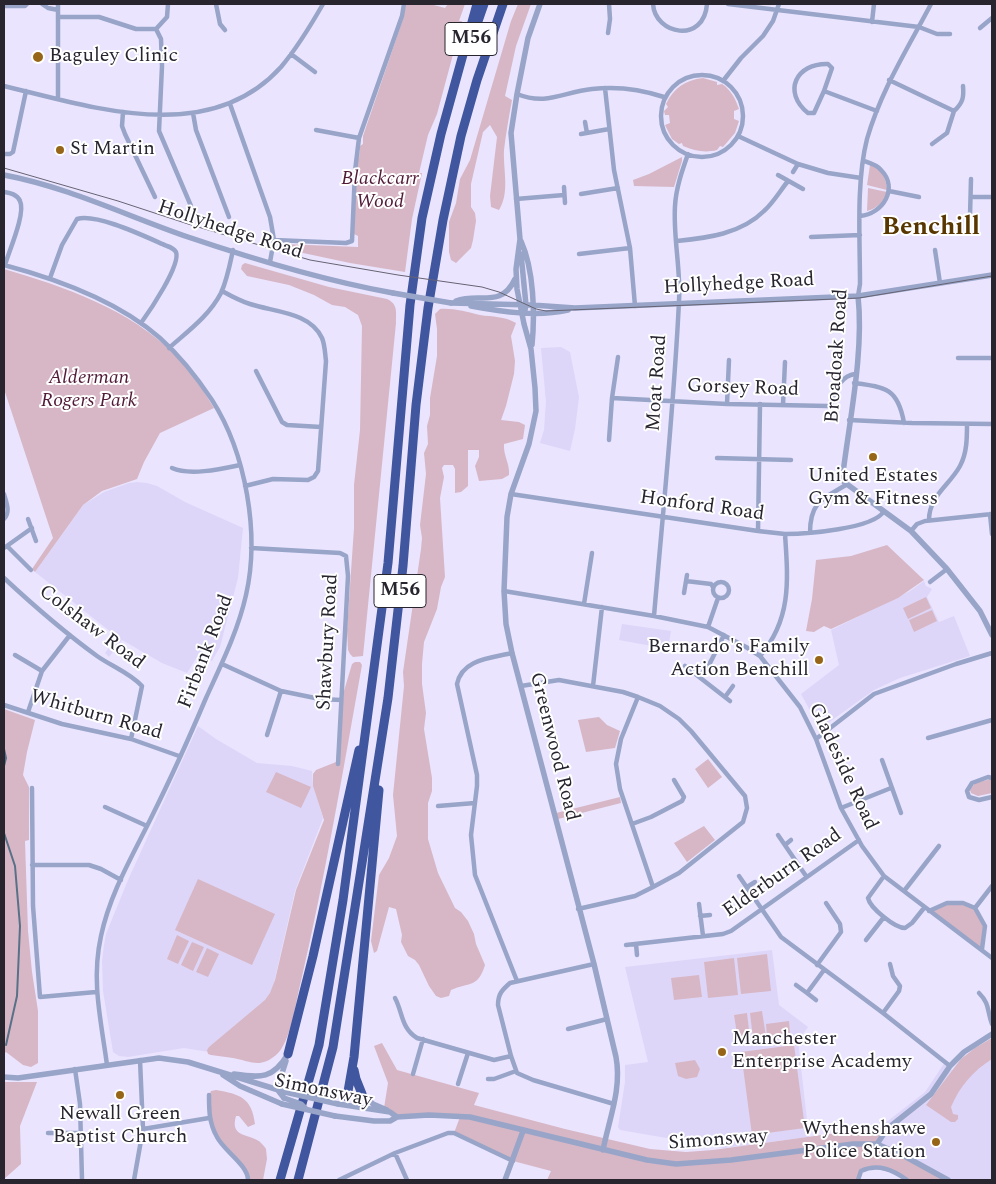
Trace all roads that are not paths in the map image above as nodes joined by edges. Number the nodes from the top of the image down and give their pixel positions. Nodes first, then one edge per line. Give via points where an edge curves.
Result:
1 (27, 4) edge
2 (42, 4) edge
3 (58, 4) edge
4 (168, 4) edge
5 (216, 4) edge
6 (323, 4) edge
7 (404, 4) edge
8 (477, 4) edge
9 (484, 4) edge
10 (503, 4) edge
11 (540, 4) edge
12 (609, 4) edge
13 (653, 4) edge
14 (707, 4) edge
15 (728, 4) edge
16 (779, 4) edge
17 (874, 4) edge
18 (931, 4) edge
19 (4, 6) edge
20 (58, 10) junction
21 (777, 10) junction
22 (58, 17) junction
23 (992, 18) edge
24 (872, 22) junction
25 (919, 27) junction
26 (980, 28) dead end
27 (156, 29) junction
28 (225, 30) dead end
29 (608, 33) dead end
30 (950, 34) dead end
31 (291, 54) junction
32 (315, 72) dead end
33 (458, 74) junction
34 (889, 80) junction
35 (723, 81) junction
36 (4, 86) edge
37 (963, 86) dead end
38 (605, 88) junction
39 (26, 91) junction
40 (824, 91) junction
41 (517, 94) junction
42 (664, 97) junction
43 (58, 98) junction
44 (230, 104) junction
45 (877, 111) junction
46 (954, 111) junction
47 (123, 112) junction
48 (193, 113) junction
49 (159, 114) junction
50 (585, 122) dead end
51 (316, 130) dead end
52 (609, 130) junction
53 (587, 133) junction
54 (581, 134) dead end
55 (738, 136) junction
56 (359, 138) junction
57 (932, 144) dead end
58 (4, 154) edge
59 (688, 154) junction
60 (864, 161) junction
61 (798, 164) junction
62 (793, 172) dead end
63 (778, 175) dead end
64 (4, 176) edge
65 (861, 178) junction
66 (971, 179) dead end
67 (788, 181) junction
68 (564, 187) dead end
69 (618, 188) junction
70 (803, 189) dead end
71 (889, 191) junction
72 (4, 192) edge
73 (581, 194) dead end
74 (564, 195) junction
75 (992, 196) edge
76 (155, 197) dead end
77 (919, 197) dead end
78 (970, 197) junction
79 (516, 199) junction
80 (565, 202) dead end
81 (192, 206) dead end
82 (860, 216) junction
83 (970, 216) dead end
84 (229, 217) dead end
85 (860, 235) junction
86 (811, 238) dead end
87 (520, 239) junction
88 (274, 240) junction
89 (677, 241) junction
90 (630, 248) junction
91 (233, 250) junction
92 (935, 250) dead end
93 (579, 254) dead end
94 (270, 262) junction
95 (4, 265) edge
96 (992, 275) edge
97 (516, 277) junction
98 (50, 278) junction
99 (940, 283) junction
100 (222, 291) junction
101 (858, 296) junction
102 (450, 303) junction
103 (526, 304) junction
104 (679, 304) junction
105 (635, 306) junction
106 (575, 308) junction
107 (521, 312) junction
108 (533, 314) junction
109 (141, 323) junction
110 (170, 348) junction
111 (531, 349) junction
112 (618, 357) dead end
113 (958, 358) dead end
114 (992, 358) edge
115 (729, 360) dead end
116 (785, 362) dead end
117 (256, 371) dead end
118 (855, 374) junction
119 (854, 383) junction
120 (612, 398) junction
121 (672, 402) junction
122 (727, 404) junction
123 (760, 404) junction
124 (783, 405) junction
125 (849, 420) junction
126 (904, 422) junction
127 (967, 424) junction
128 (992, 424) edge
129 (321, 427) junction
130 (609, 440) dead end
131 (718, 458) dead end
132 (759, 459) junction
133 (791, 460) dead end
134 (240, 465) junction
135 (172, 468) dead end
136 (846, 485) junction
137 (245, 486) junction
138 (4, 494) edge
139 (511, 494) junction
140 (884, 511) junction
141 (991, 514) edge
142 (663, 517) junction
143 (4, 519) edge
144 (28, 519) dead end
145 (929, 520) junction
146 (32, 528) junction
147 (758, 531) junction
148 (911, 531) junction
149 (810, 533) junction
150 (785, 534) junction
151 (992, 534) edge
152 (36, 541) dead end
153 (5, 547) edge
154 (251, 548) junction
155 (592, 553) dead end
156 (948, 568) junction
157 (31, 570) dead end
158 (687, 575) dead end
159 (4, 578) edge
160 (686, 581) junction
161 (930, 582) dead end
162 (713, 587) junction
163 (504, 591) junction
164 (684, 593) dead end
165 (718, 598) junction
166 (584, 604) junction
167 (602, 607) junction
168 (654, 616) junction
169 (708, 627) junction
170 (70, 635) junction
171 (724, 635) junction
172 (992, 635) edge
173 (512, 653) junction
174 (992, 653) edge
175 (15, 655) dead end
176 (760, 656) junction
177 (222, 664) junction
178 (686, 666) dead end
179 (42, 671) junction
180 (699, 677) junction
181 (520, 686) junction
182 (593, 686) junction
183 (734, 686) dead end
184 (281, 691) junction
185 (372, 696) junction
186 (638, 697) junction
187 (725, 697) junction
188 (388, 698) junction
189 (342, 700) junction
190 (730, 701) dead end
191 (4, 705) edge
192 (28, 712) junction
193 (992, 720) edge
194 (267, 735) dead end
195 (928, 738) dead end
196 (131, 739) junction
197 (816, 739) junction
198 (179, 756) junction
199 (882, 760) dead end
200 (338, 764) dead end
201 (992, 778) edge
202 (674, 780) dead end
203 (32, 788) dead end
204 (891, 788) junction
205 (992, 797) edge
206 (475, 803) junction
207 (438, 806) dead end
208 (105, 808) dead end
209 (841, 808) junction
210 (901, 813) dead end
211 (632, 824) junction
212 (147, 826) junction
213 (778, 835) dead end
214 (792, 840) dead end
215 (859, 840) junction
216 (785, 845) junction
217 (939, 846) dead end
218 (32, 865) junction
219 (739, 876) dead end
220 (806, 876) junction
221 (884, 876) junction
222 (121, 880) junction
223 (755, 882) dead end
224 (992, 886) edge
225 (747, 887) junction
226 (653, 888) junction
227 (904, 891) junction
228 (826, 903) dead end
229 (699, 904) dead end
230 (837, 906) dead end
231 (761, 908) junction
232 (975, 908) junction
233 (578, 909) junction
234 (927, 910) junction
235 (830, 911) junction
236 (710, 915) dead end
237 (700, 916) junction
238 (884, 917) junction
239 (703, 936) junction
240 (866, 940) dead end
241 (636, 944) junction
242 (626, 945) dead end
243 (982, 950) junction
244 (637, 954) dead end
245 (992, 958) edge
246 (594, 964) junction
247 (890, 964) dead end
248 (817, 965) junction
249 (824, 970) junction
250 (517, 981) junction
251 (796, 985) dead end
252 (96, 992) junction
253 (807, 993) junction
254 (979, 994) dead end
255 (394, 998) dead end
256 (816, 1000) dead end
257 (883, 1013) junction
258 (607, 1019) junction
259 (992, 1024) edge
260 (568, 1030) dead end
261 (992, 1034) edge
262 (423, 1039) junction
263 (468, 1053) junction
264 (288, 1054) junction
265 (511, 1056) junction
266 (354, 1057) junction
267 (140, 1060) junction
268 (107, 1064) junction
269 (950, 1066) junction
270 (76, 1069) junction
271 (218, 1071) junction
272 (516, 1071) junction
273 (413, 1074) dead end
274 (4, 1076) edge
275 (488, 1079) dead end
276 (458, 1084) dead end
277 (278, 1089) junction
278 (362, 1094) joint
279 (209, 1095) dead end
280 (284, 1098) junction
281 (347, 1101) junction
282 (614, 1104) junction
283 (390, 1112) junction
284 (397, 1116) junction
285 (343, 1117) junction
286 (209, 1118) junction
287 (143, 1129) junction
288 (523, 1131) junction
289 (48, 1133) dead end
290 (81, 1133) junction
291 (876, 1144) junction
292 (603, 1150) junction
293 (394, 1153) junction
294 (513, 1161) junction
295 (349, 1175) junction
296 (82, 1180) edge
297 (134, 1180) edge
298 (248, 1180) edge
299 (280, 1180) edge
300 (298, 1180) edge
301 (339, 1180) edge
302 (352, 1180) edge
303 (407, 1180) edge
304 (505, 1180) edge
305 (858, 1180) edge
306 (907, 1180) edge
307 (948, 1180) edge

1 - 19 street
2 - 20 street
3 - 20 street
4 - 27 street via 167,17
5 - 28 street via 220,24
6 - 31 street
7 - 56 street
8 - 33 highway, M56
9 - 33 highway, M56
10 - 188 highway, M56 via 461,136 428,308
11 - 41 street, Greenwood Road via 528,38
12 - 29 street
13 - 14 street via 660,22 687,31 702,22
15 - 21 street
16 - 21 street
17 - 24 street
18 - 25 street, Broadoak Road
20 - 22 street
21 - 24 street
21 - 35 street via 763,36
22 - 27 street via 99,18 136,29
22 - 43 street
23 - 26 street
24 - 25 street
25 - 30 street via 937,34
25 - 34 street, Broadoak Road
27 - 49 street via 161,39
31 - 32 street
31 - 44 street via 264,82
33 - 185 highway, M56 via 422,218 410,306 388,563
34 - 45 street, Broadoak Road
34 - 46 street
35 - 42 street via 708,76 689,77 671,88
35 - 55 street via 742,106 742,126
36 - 39 street
37 - 46 street via 964,96
38 - 41 street via 542,100
38 - 42 street via 635,89
38 - 52 street
39 - 43 street
39 - 58 street via 13,152
40 - 40 street via 832,68 828,64 806,67 794,86 796,99 808,113 814,113
40 - 45 street
41 - 79 street, Greenwood Road via 511,133
42 - 59 street via 660,115 666,135 673,145
43 - 47 street
44 - 48 street
44 - 88 street via 268,208
45 - 60 street, Broadoak Road
46 - 57 street via 947,133
47 - 49 street
47 - 76 street via 125,134
48 - 49 street
48 - 84 street via 196,130
49 - 81 street via 159,131
50 - 53 street
51 - 56 street
52 - 53 street
52 - 69 street
53 - 54 street
55 - 59 street via 729,147 712,156
55 - 61 street
56 - 88 street via 352,241
59 - 89 street, Moat Road via 676,196
60 - 65 street, Broadoak Road
60 - 71 street via 882,170
61 - 62 street
61 - 65 street
63 - 67 street
64 - 91 street, Hollyhedge Road via 52,187
65 - 82 street, Broadoak Road
66 - 78 street
67 - 70 street
67 - 89 street via 762,213 746,223 709,238
68 - 74 street
69 - 73 street
69 - 90 street
71 - 77 street
71 - 82 street via 878,210
72 - 95 street via 17,197 22,207
74 - 79 street
74 - 80 street
75 - 78 street
78 - 83 street
79 - 87 street, Greenwood Road
82 - 85 street, Broadoak Road
85 - 86 street
85 - 101 street, Broadoak Road
87 - 97 street, Greenwood Road
87 - 103 street
88 - 94 street
89 - 104 street, Moat Road
90 - 93 street
90 - 105 street
91 - 94 street, Hollyhedge Road
91 - 100 street
92 - 99 street
94 - 102 street, Hollyhedge Road, bridge via 354,285
95 - 98 street, Firbank Road
96 - 99 street, Hollyhedge Road
97 - 102 street via 506,292 498,297
97 - 103 street, Greenwood Road
98 - 109 street, Firbank Road
98 - 109 street via 62,245 77,218 98,219 166,246 174,250 176,259 166,284
99 - 101 street, Hollyhedge Road
100 - 110 street via 204,317
100 - 129 street via 250,304 300,318 318,331 326,361
101 - 104 street, Hollyhedge Road
101 - 118 street, Broadoak Road
102 - 103 street, Hollyhedge Road
102 - 107 street, Hollyhedge Road
103 - 106 street, Hollyhedge Road
103 - 107 street, Greenwood Road
103 - 108 street, Greenwood Road
104 - 105 street, Hollyhedge Road
104 - 121 street, Moat Road
105 - 106 street, Hollyhedge Road
106 - 108 street, Hollyhedge Road
107 - 108 street, Hollyhedge Road
107 - 111 street, Greenwood Road
108 - 111 street, Greenwood Road
109 - 110 street, Firbank Road
110 - 134 street, Firbank Road via 218,410
111 - 139 street, Greenwood Road via 536,411 529,444
112 - 120 street
113 - 114 street
115 - 122 street
116 - 124 street
117 - 129 street via 282,422
118 - 119 street, Broadoak Road
118 - 124 street, Gorsey Road via 838,387 831,405
119 - 125 street, Broadoak Road
119 - 126 street via 889,391 902,408
120 - 121 street, Gorsey Road
120 - 130 street
121 - 122 street, Gorsey Road
121 - 142 street, Moat Road
122 - 123 street, Gorsey Road
123 - 124 street, Gorsey Road
123 - 132 street
125 - 126 street
125 - 136 street, Broadoak Road via 843,477
126 - 127 street
127 - 128 street
127 - 145 street via 966,449 961,464 936,496 929,511
129 - 137 street via 320,461 314,477 308,480 273,479
131 - 132 street
132 - 133 street
132 - 147 street
134 - 135 street via 215,470 178,471
134 - 137 street, Firbank Road
136 - 140 street
136 - 149 street via 819,501 810,518
137 - 154 street, Firbank Road
138 - 143 street via 8,511
139 - 142 street, Honford Road
139 - 163 street, Greenwood Road via 505,541
140 - 148 street
140 - 149 street, Honford Road via 876,519
141 - 145 street
141 - 151 street
142 - 147 street, Honford Road
142 - 168 street, Moat Road
144 - 146 street
145 - 148 street
146 - 152 street
146 - 153 street
147 - 150 street, Honford Road
148 - 156 street
149 - 150 street, Honford Road
150 - 176 street via 786,602 771,644
153 - 157 street
154 - 177 street, Firbank Road via 246,594
154 - 189 street, Shawbury Road via 346,556 348,576
155 - 166 street
156 - 161 street
156 - 172 street via 980,611
158 - 160 street
159 - 170 street, Colshaw Road
160 - 162 street
160 - 164 street
162 - 165 street via 713,594
162 - 165 street via 720,582 729,588 727,596
163 - 166 street, Gladeside Road
163 - 173 street, Greenwood Road
165 - 169 street
166 - 167 street, Gladeside Road
167 - 168 street, Gladeside Road
167 - 182 street
168 - 169 street, Gladeside Road
169 - 171 street, Gladeside Road
170 - 179 street
170 - 196 street, Colshaw Road via 142,686
171 - 176 street, Gladeside Road
171 - 180 street
173 - 181 street, Greenwood Road
173 - 206 street via 474,663 458,678 458,693 477,775
174 - 197 street via 874,694
175 - 179 street
176 - 197 street, Gladeside Road via 800,708
177 - 184 street
177 - 198 street, Firbank Road
178 - 180 street
179 - 192 street
180 - 187 street
181 - 182 street via 559,680
181 - 233 street, Greenwood Road
182 - 186 street
183 - 187 street
184 - 189 street
184 - 194 street
185 - 264 highway, M56
185 - 299 highway, M56 via 319,1045
186 - 211 street via 621,739 616,764 620,789
186 - 226 street via 660,706 691,731 745,796 746,802 743,822 679,873
187 - 190 street
188 - 266 highway, M56
188 - 300 highway, M56 via 333,1047
189 - 200 street, Shawbury Road
191 - 192 street, Whitburn Road
192 - 196 street, Whitburn Road via 62,724
193 - 195 street
196 - 198 street, Whitburn Road
197 - 209 street, Gladeside Road
198 - 212 street, Firbank Road
199 - 204 street
201 - 205 street via 975,781 967,791 969,797 976,800
202 - 211 street via 684,797 682,801
203 - 218 street
204 - 209 street
204 - 210 street
206 - 207 street
206 - 250 street via 471,835 475,874
208 - 212 street
209 - 215 street, Gladeside Road
211 - 226 street
212 - 222 street, Firbank Road
213 - 216 street
214 - 216 street
215 - 220 street, Elderburn Road
215 - 221 street, Gladeside Road
216 - 220 street
217 - 227 street
218 - 222 street via 89,866
218 - 252 street via 40,997
219 - 225 street
220 - 231 street, Elderburn Road
221 - 227 street, Gladeside Road
221 - 238 street via 868,898 869,904
222 - 252 street, Firbank Road via 101,934 96,962
223 - 225 street
224 - 232 street
225 - 231 street
226 - 233 street via 635,896
227 - 234 street, Gladeside Road
228 - 235 street
229 - 237 street
230 - 235 street
231 - 239 street, Elderburn Road via 731,931
231 - 248 street via 781,937
232 - 234 street via 963,903 947,903
232 - 243 street via 985,926
233 - 246 street, Greenwood Road
234 - 238 street via 905,928
234 - 243 street, Gladeside Road
235 - 248 street via 840,924 841,932
236 - 237 street
237 - 239 street
238 - 240 street
239 - 241 street, Elderburn Road
241 - 242 street, Elderburn Road
241 - 244 street
243 - 245 street, Gladeside Road
246 - 250 street
246 - 258 street, Greenwood Road
247 - 257 street via 900,986
248 - 249 street
249 - 253 street
249 - 257 street
250 - 265 street via 502,990 498,998
251 - 253 street
252 - 268 street, Firbank Road
253 - 256 street
254 - 259 street via 987,1002
255 - 262 street via 405,1027
257 - 269 street
258 - 260 street
258 - 282 street, Greenwood Road via 619,1071
261 - 269 street via 964,1052
262 - 263 street
262 - 273 street
263 - 265 street via 494,1060
263 - 276 street
264 - 271 street via 277,1069 263,1076
264 - 277 street
265 - 272 street
266 - 278 highway, M56 via 356,1079
266 - 281 highway, M56
267 - 268 street, Simonsway
267 - 271 street, Simonsway via 175,1059
267 - 287 street
268 - 270 street, Simonsway
269 - 291 street via 931,1094 887,1129
270 - 274 street, Simonsway via 18,1078
270 - 290 street
271 - 277 street, Simonsway
271 - 280 street, Simonsway via 240,1086
272 - 275 street
272 - 282 street via 532,1080
277 - 280 street, Simonsway
278 - 283 street
279 - 286 street
280 - 281 street, Simonsway, bridge via 338,1104
280 - 285 street, Simonsway, bridge via 306,1109
281 - 283 street, Simonsway
281 - 285 street
282 - 292 street, Greenwood Road
283 - 284 street, Simonsway
284 - 285 street, Simonsway via 390,1121
284 - 288 street, Simonsway via 460,1116
286 - 287 street
286 - 298 street via 222,1145 247,1172
287 - 297 street
288 - 292 street, Simonsway
288 - 294 street
289 - 290 street
290 - 296 street
291 - 292 street, Simonsway via 676,1164
291 - 307 street, Simonsway
293 - 294 street via 454,1133
293 - 295 street
293 - 303 street
294 - 304 street
295 - 301 street
295 - 302 street
305 - 306 street via 861,1171 871,1168 890,1169

